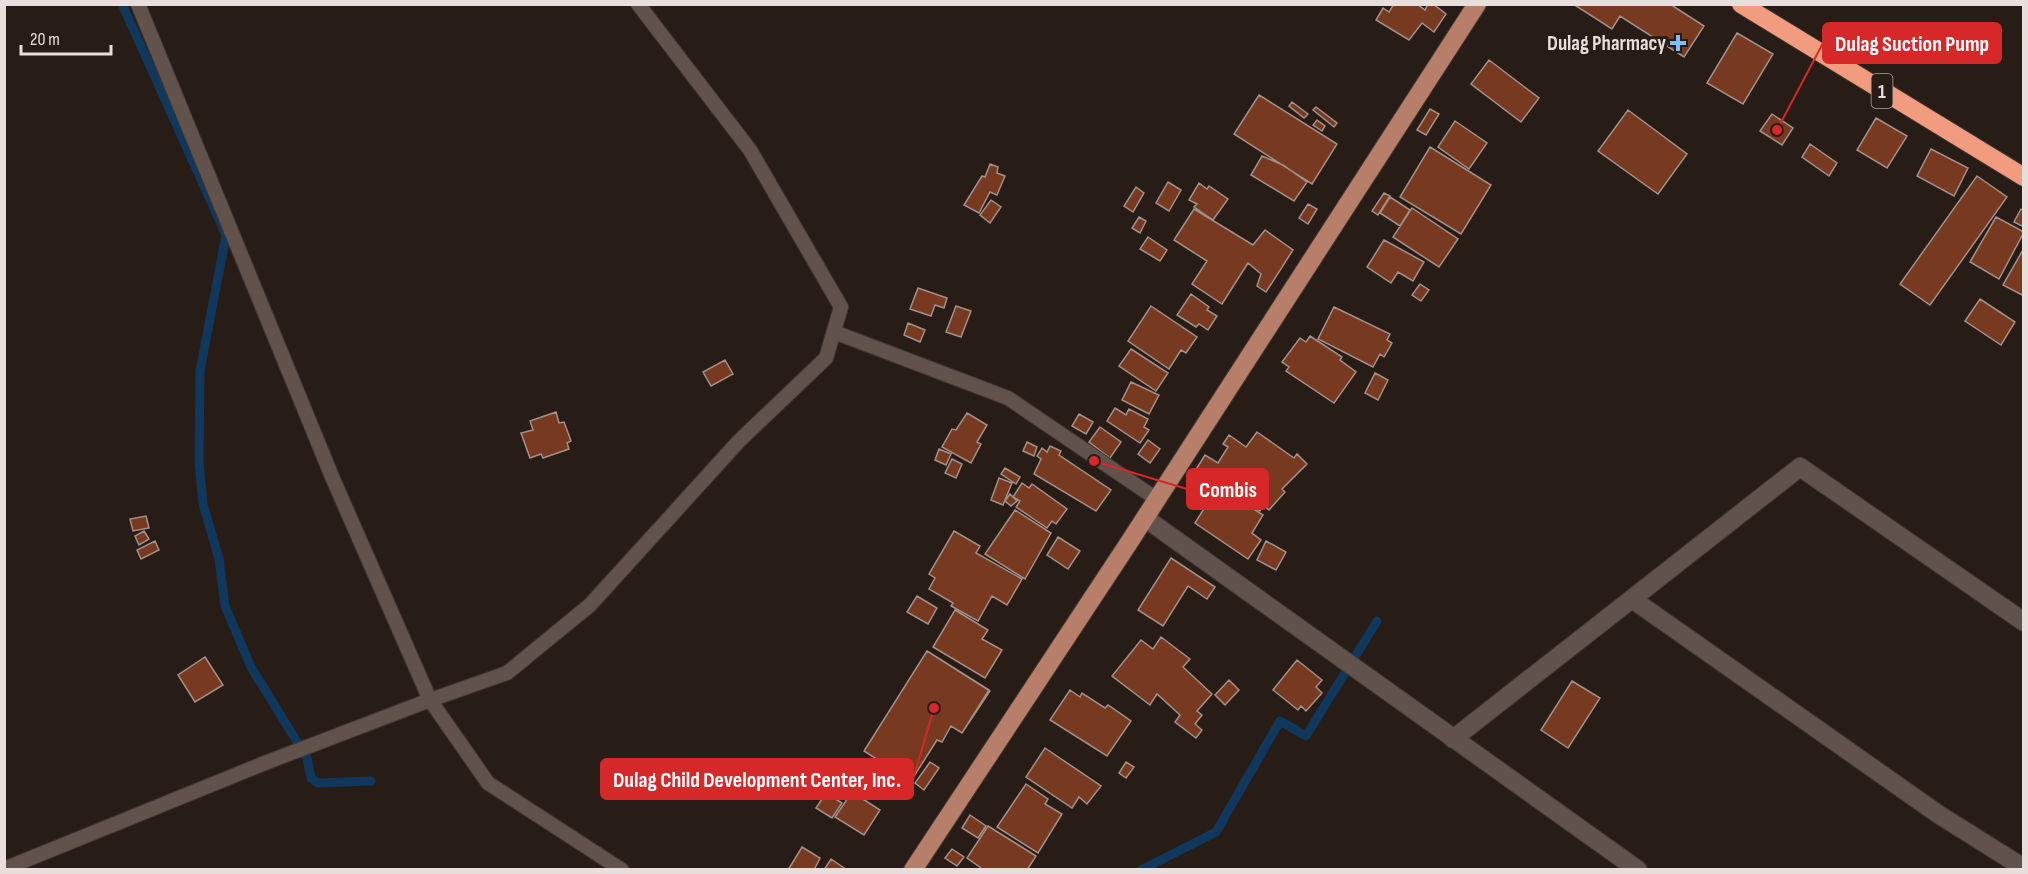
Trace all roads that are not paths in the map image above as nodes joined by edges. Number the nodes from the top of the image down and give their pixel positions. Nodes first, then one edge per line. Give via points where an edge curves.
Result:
1 (138, 4) edge
2 (638, 4) edge
3 (1477, 4) edge
4 (1741, 4) edge
5 (2024, 177) edge
6 (834, 332) junction
7 (1158, 500) junction
8 (1146, 518) junction
9 (1632, 599) junction
10 (2024, 622) edge
11 (430, 700) junction
12 (1452, 739) junction
13 (2024, 868) edge
14 (4, 869) edge
15 (622, 870) edge
16 (913, 870) edge
17 (1638, 870) edge

1 - 11 lane via 333,479
2 - 6 lane via 750,150 841,307
3 - 7 main road
4 - 5 highway, 1
6 - 7 lane via 1008,399
6 - 11 lane via 826,358 739,441 590,605 507,673
7 - 8 main road
8 - 12 street
8 - 16 main road
9 - 10 street via 1800,467
9 - 12 street
9 - 13 street via 1938,814
11 - 14 lane
11 - 15 lane via 488,783
12 - 17 street

